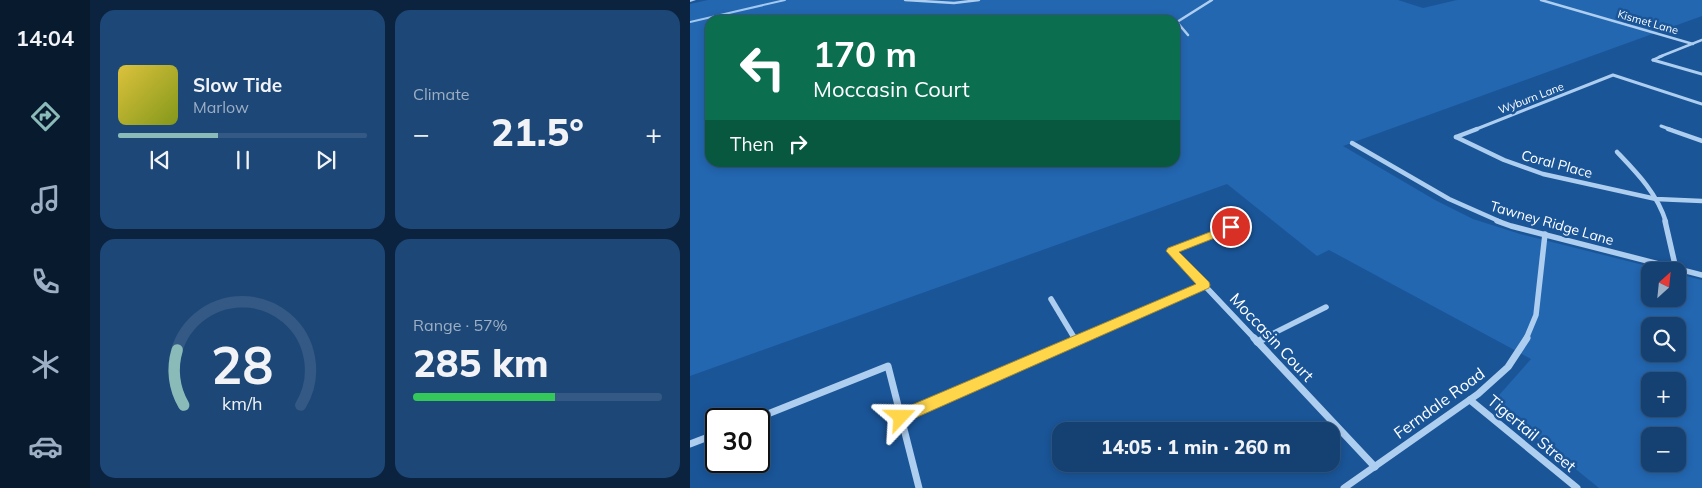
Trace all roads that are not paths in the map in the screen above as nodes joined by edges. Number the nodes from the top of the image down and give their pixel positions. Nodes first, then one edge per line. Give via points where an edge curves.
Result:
1 (694, 0) edge
2 (905, 0) edge
3 (979, 0) edge
4 (1212, 0) edge
5 (1541, 0) edge
6 (690, 1) edge
7 (1180, 20) edge
8 (1180, 26) edge
9 (1188, 35) dead end
10 (1702, 40) edge
11 (1694, 44) junction
12 (1702, 74) edge
13 (1702, 104) edge
14 (1661, 126) dead end
15 (1456, 137) joint
16 (1702, 141) edge
17 (1352, 143) dead end
18 (1617, 152) dead end
19 (1656, 200) junction
20 (1702, 201) edge
21 (1231, 227) dead end
22 (1545, 234) junction
23 (1650, 262) edge
24 (1674, 262) edge
25 (1686, 271) edge
26 (1702, 275) edge
27 (1204, 285) junction
28 (1051, 299) dead end
29 (1326, 307) dead end
30 (1076, 341) junction
31 (1257, 342) junction
32 (1470, 400) junction
33 (770, 413) edge
34 (901, 417) junction
35 (705, 438) edge
36 (690, 444) edge
37 (1375, 466) junction
38 (919, 488) edge
39 (1344, 488) edge
40 (1577, 488) edge

1 - 6 street
2 - 3 street via 954,3
4 - 7 street
5 - 11 street, Kismet Lane
8 - 9 street
10 - 11 street
11 - 12 street via 1653,60
13 - 15 street, Wyburn Lane via 1613,76
14 - 16 street
15 - 19 street, Coral Place via 1525,169
17 - 22 street, Tawney Ridge Lane via 1461,206 1502,223
18 - 19 street
19 - 20 street, Coral Place
19 - 24 street
21 - 27 street, Moccasin Court via 1172,251
22 - 23 street, Tawney Ridge Lane
22 - 32 street, Ferndale Road via 1533,328 1501,374
25 - 26 street, Tawney Ridge Lane
27 - 30 street
27 - 31 street, Moccasin Court
28 - 30 street
29 - 31 street
30 - 34 street
31 - 37 street, Moccasin Court
32 - 37 street, Ferndale Road
32 - 40 street, Tigertail Street
33 - 34 street via 888,366
34 - 38 street
35 - 36 street
37 - 39 street, Ferndale Road

